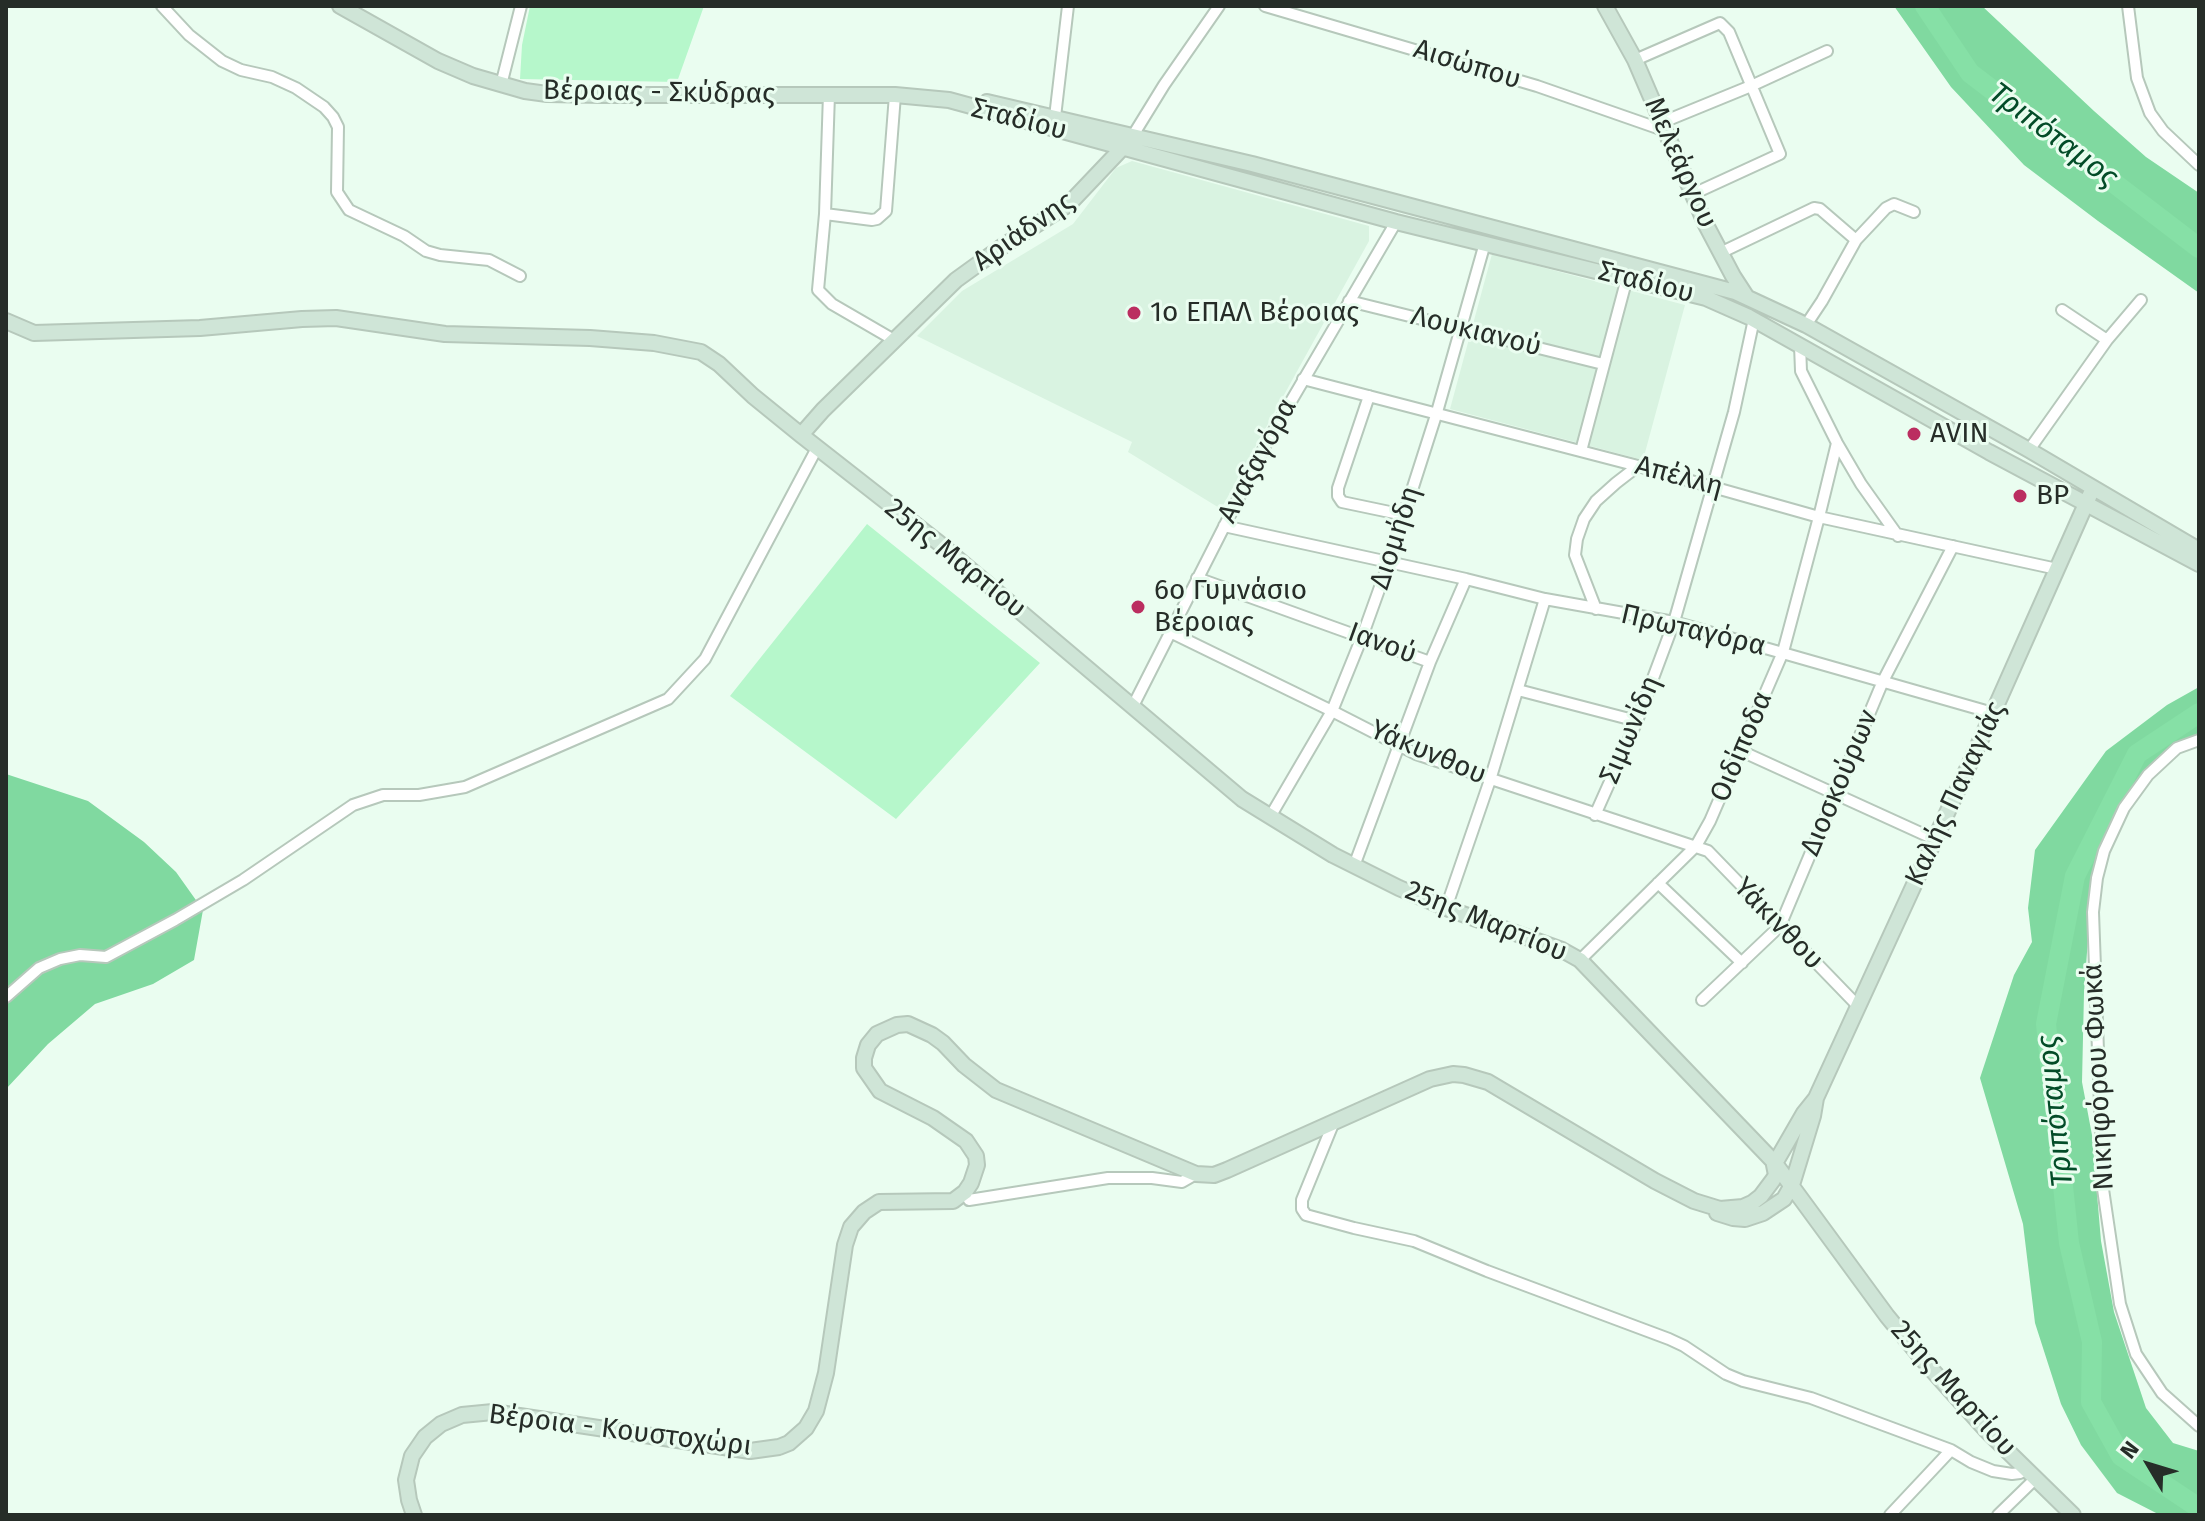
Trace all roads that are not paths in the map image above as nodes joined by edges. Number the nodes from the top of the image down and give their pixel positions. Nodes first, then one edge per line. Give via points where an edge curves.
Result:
1 (162, 6) edge
2 (340, 6) edge
3 (521, 6) edge
4 (1068, 6) edge
5 (1219, 6) edge
6 (1265, 6) edge
7 (1605, 6) edge
8 (2128, 6) edge
9 (1827, 51) dead end
10 (1635, 60) junction
11 (501, 85) junction
12 (1751, 86) junction
13 (829, 94) junction
14 (895, 95) junction
15 (949, 100) junction
16 (1055, 117) junction
17 (1664, 127) junction
18 (1132, 137) junction
19 (1122, 148) junction
20 (2199, 165) edge
21 (1693, 194) junction
22 (1914, 212) dead end
23 (825, 214) junction
24 (1396, 222) junction
25 (1856, 240) junction
26 (1485, 243) junction
27 (1720, 253) junction
28 (520, 276) dead end
29 (1627, 278) junction
30 (1746, 297) junction
31 (2141, 300) dead end
32 (1349, 301) junction
33 (2062, 310) dead end
34 (1754, 319) junction
35 (6, 321) edge
36 (1806, 325) junction
37 (1460, 328) junction
38 (894, 340) junction
39 (2107, 340) junction
40 (1800, 345) junction
41 (1603, 364) junction
42 (1303, 379) junction
43 (1369, 396) junction
44 (1437, 412) junction
45 (801, 435) junction
46 (1837, 443) junction
47 (817, 448) junction
48 (2029, 450) junction
49 (1581, 451) junction
50 (1638, 466) junction
51 (1712, 486) junction
52 (2093, 488) junction
53 (2088, 504) junction
54 (1404, 515) junction
55 (1819, 517) junction
56 (1224, 526) junction
57 (1898, 536) junction
58 (1953, 546) junction
59 (2199, 550) edge
60 (1389, 562) junction
61 (2199, 564) edge
62 (2057, 569) junction
63 (1197, 578) junction
64 (1466, 579) junction
65 (1545, 599) junction
66 (1596, 609) junction
67 (1674, 622) junction
68 (1170, 632) junction
69 (1362, 637) junction
70 (1783, 652) junction
71 (1430, 662) junction
72 (1883, 681) junction
73 (1518, 690) junction
74 (1133, 706) junction
75 (1332, 711) junction
76 (1993, 713) junction
77 (1637, 721) junction
78 (2199, 740) edge
79 (1398, 745) junction
80 (1741, 751) junction
81 (1490, 780) junction
82 (1835, 794) junction
83 (1595, 815) junction
84 (1270, 817) junction
85 (1934, 839) junction
86 (1696, 846) junction
87 (1354, 866) junction
88 (1658, 883) junction
89 (1446, 908) junction
90 (1780, 926) junction
91 (1580, 960) junction
92 (1742, 963) junction
93 (6, 997) edge
94 (1702, 1000) dead end
95 (1857, 1005) junction
96 (1816, 1098) junction
97 (1333, 1124) junction
98 (1774, 1165) junction
99 (1196, 1174) junction
100 (1792, 1185) junction
101 (965, 1192) junction
102 (1707, 1206) junction
103 (2199, 1426) edge
104 (1951, 1450) junction
105 (2030, 1474) junction
106 (414, 1515) edge
107 (1890, 1515) edge
108 (1998, 1515) edge
109 (2073, 1515) edge

1 - 28 street via 222,61 272,77 324,107 338,127 337,192 349,210 426,251 489,260
2 - 11 street, Βέροιας - Σκύδρας via 438,61
3 - 11 street
4 - 16 street
5 - 18 street, Αριάδνης
6 - 17 street, Αισώπου
7 - 10 street, Μελεάργου
8 - 20 street via 2137,78 2150,113
9 - 12 street
10 - 12 street via 1720,23 1729,32
10 - 17 street, Μελεάργου
11 - 13 street, Βέροιας - Σκύδρας via 547,94
12 - 17 street
12 - 21 street via 1780,154
13 - 14 street, Βέροιας - Σκύδρας
13 - 23 street
14 - 15 street, Βέροιας - Σκύδρας
14 - 23 street via 886,211 872,220
15 - 16 street, Σταδίου via 965,97
15 - 19 street, Σταδίου
16 - 18 street, Σταδίου
17 - 21 street, Μελεάργου
18 - 19 street, Αριάδνης
18 - 30 street, Σταδίου via 1252,164
19 - 24 street, Σταδίου
19 - 38 street, Αριάδνης via 1069,204 956,280
21 - 27 street, Μελεάργου
22 - 25 street via 1894,204
23 - 38 street via 818,290 832,304
24 - 26 street, Σταδίου
24 - 32 street, Αναξαγόρα
25 - 27 street via 1814,208
25 - 36 street
26 - 29 street, Σταδίου
26 - 37 street, Διομήδη
27 - 30 street, Μελεάργου
29 - 34 street, Σταδίου via 1706,298
29 - 41 street
30 - 34 street, Μελεάργου
30 - 36 street, Σταδίου
31 - 39 street
32 - 37 street, Λουκιανού
32 - 42 street, Αναξαγόρα
33 - 39 street
34 - 40 street, Σταδίου
34 - 51 street, Σιμωνίδη
35 - 45 street, 25ης Μαρτίου via 34,333 336,318 445,334 654,343 701,352
36 - 48 street, Σταδίου
37 - 41 street, Λουκιανού
37 - 44 street, Διομήδη
38 - 45 street, Αριάδνης
39 - 48 street
40 - 46 street via 1801,371
40 - 53 street, Σταδίου
41 - 49 street
42 - 43 street, Απέλλη
42 - 56 street, Αναξαγόρα
43 - 44 street, Απέλλη
43 - 54 street via 1338,496 1342,502
44 - 49 street, Απέλλη
44 - 54 street, Διομήδη
45 - 47 street, 25ης Μαρτίου
46 - 55 street, Οιδίποδα
46 - 57 street
47 - 74 street, 25ης Μαρτίου
47 - 93 street via 705,659 668,699 465,787 383,795 353,805 175,920 106,957 80,955 39,968
48 - 52 street, Σταδίου
49 - 50 street, Απέλλη
50 - 51 street, Απέλλη
50 - 66 street via 1596,501 1577,539 1575,555
51 - 55 street, Απέλλη
51 - 67 street, Σιμωνίδη
52 - 53 street, Καλής Παναγιάς
52 - 59 street, Σταδίου
53 - 61 street, Σταδίου
53 - 62 street, Καλής Παναγιάς
54 - 60 street, Διομήδη
55 - 57 street, Απέλλη
55 - 70 street, Οιδίποδα
56 - 60 street, Πρωταγόρα
56 - 63 street, Αναξαγόρα
57 - 58 street, Απέλλη
58 - 62 street, Απέλλη
58 - 72 street, Διοσκούρων
60 - 64 street, Πρωταγόρα
60 - 69 street, Διομήδη
62 - 76 street, Καλής Παναγιάς
63 - 68 street, Αναξαγόρα
63 - 69 street, Ιανού
64 - 65 street, Πρωταγόρα
64 - 71 street
65 - 66 street, Πρωταγόρα
65 - 73 street
66 - 67 street, Πρωταγόρα
67 - 70 street, Πρωταγόρα
67 - 77 street, Σιμωνίδη
68 - 74 street, Αναξαγόρα
68 - 75 street, Υάκυνθου
69 - 71 street, Ιανού
69 - 75 street, Διομήδη
70 - 72 street, Πρωταγόρα
70 - 80 street, Οιδίποδα
71 - 79 street
72 - 76 street, Πρωταγόρα
72 - 82 street, Διοσκούρων
73 - 77 street
73 - 81 street
74 - 84 street, 25ης Μαρτίου
75 - 79 street, Υάκυνθου
75 - 84 street, Διομήδη
76 - 85 street, Καλής Παναγιάς
77 - 83 street, Σιμωνίδη
78 - 103 street, Νικηφόρου Φωκά via 2177,748 2124,808 2104,851 2093,912 2103,1189 2120,1304 2136,1354 2162,1393
79 - 81 street, Υάκυνθου
79 - 87 street
80 - 82 street
80 - 86 street, Οιδίποδα
81 - 83 street, Υάκυνθου
81 - 89 street
82 - 85 street
82 - 90 street, Διοσκούρων
83 - 86 street, Υάκυνθου
84 - 87 street, 25ης Μαρτίου
85 - 95 street, Καλής Παναγιάς
86 - 88 street, Οιδίποδα
86 - 90 street, Υάκινθου via 1708,851
87 - 89 street, 25ης Μαρτίου
88 - 91 street, Οιδίποδα
88 - 92 street
89 - 91 street, 25ης Μαρτίου
90 - 92 street, Διοσκούρων
90 - 95 street, Υάκινθου
91 - 98 street, 25ης Μαρτίου
92 - 94 street, Διοσκούρων
95 - 96 street, Καλής Παναγιάς
96 - 98 street, Καλής Παναγιάς
96 - 100 street, Καλής Παναγιάς
97 - 99 street via 1214,1175
97 - 102 street via 1430,1079 1464,1075 1488,1082
97 - 104 street via 1302,1200 1306,1215 1414,1241 1669,1339 1743,1381 1811,1398
98 - 100 street, 25ης Μαρτίου
98 - 102 street via 1776,1175 1752,1203 1726,1209
99 - 101 street via 1182,1182 1108,1178 969,1200
99 - 101 street via 996,1090 922,1029 908,1024 886,1029 868,1045 864,1068 880,1091 951,1129 972,1148 977,1165
100 - 102 street via 1780,1203 1745,1219
100 - 105 street, 25ης Μαρτίου via 1924,1361
101 - 106 street, Βέροια - Κουστοχώρι via 944,1203 874,1204 851,1227 816,1411 789,1443 750,1451 493,1412 462,1415 425,1437 412,1456 406,1480
104 - 105 street via 1993,1471
104 - 107 street
105 - 108 street
105 - 109 street, 25ης Μαρτίου

